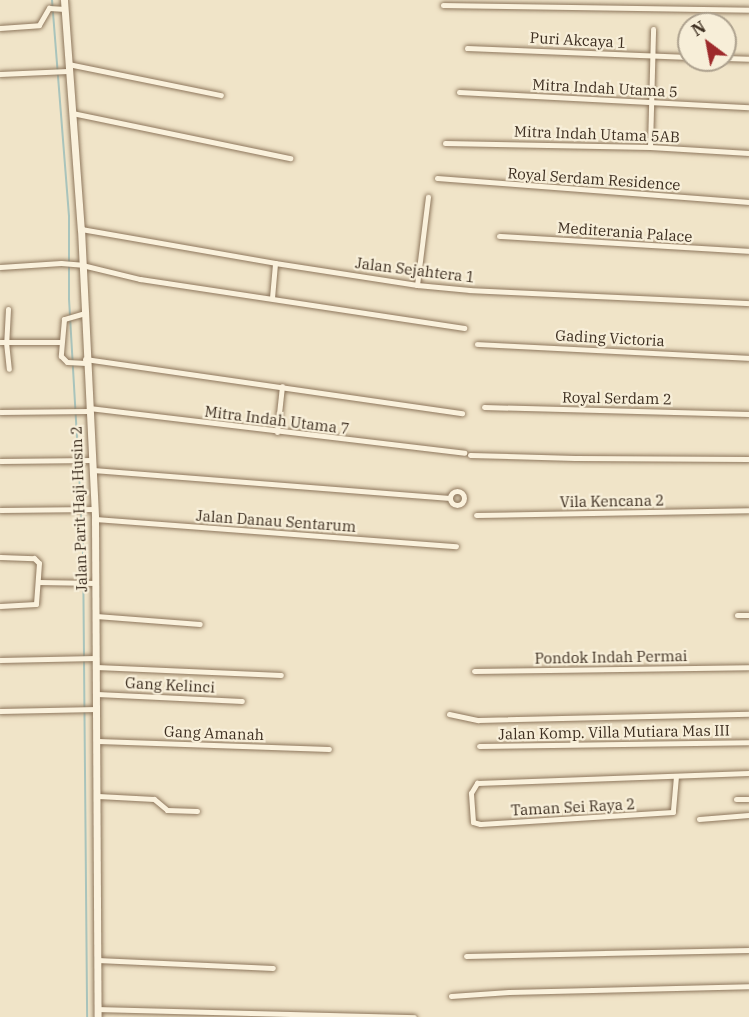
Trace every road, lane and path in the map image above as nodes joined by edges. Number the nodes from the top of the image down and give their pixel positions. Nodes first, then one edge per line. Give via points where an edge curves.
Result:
1 (64, 0) edge
2 (443, 5) dead end
3 (63, 9) junction
4 (749, 10) edge
5 (0, 28) edge
6 (653, 29) dead end
7 (467, 48) dead end
8 (652, 56) junction
9 (677, 57) edge
10 (66, 69) junction
11 (0, 74) edge
12 (459, 92) dead end
13 (221, 95) dead end
14 (652, 102) junction
15 (749, 106) edge
16 (72, 113) junction
17 (445, 143) dead end
18 (650, 147) junction
19 (749, 153) edge
20 (290, 158) dead end
21 (437, 178) dead end
22 (428, 197) dead end
23 (749, 201) edge
24 (81, 229) junction
25 (500, 236) dead end
26 (749, 251) edge
27 (275, 263) junction
28 (82, 265) junction
29 (0, 267) edge
30 (417, 285) junction
31 (272, 298) junction
32 (749, 303) edge
33 (8, 309) dead end
34 (85, 313) junction
35 (464, 328) dead end
36 (3, 342) edge
37 (61, 342) junction
38 (477, 344) dead end
39 (749, 358) edge
40 (83, 361) junction
41 (9, 369) dead end
42 (282, 386) junction
43 (484, 407) dead end
44 (89, 409) junction
45 (0, 412) edge
46 (462, 413) dead end
47 (749, 414) edge
48 (277, 432) junction
49 (749, 459) edge
50 (89, 460) junction
51 (0, 461) edge
52 (93, 470) junction
53 (450, 498) dead end
54 (95, 509) junction
55 (0, 510) edge
56 (749, 510) edge
57 (476, 515) dead end
58 (95, 519) junction
59 (456, 546) dead end
60 (0, 557) edge
61 (38, 582) junction
62 (94, 583) junction
63 (0, 606) edge
64 (737, 615) dead end
65 (749, 615) edge
66 (96, 616) junction
67 (200, 624) dead end
68 (92, 658) junction
69 (0, 660) edge
70 (96, 667) junction
71 (749, 667) edge
72 (474, 671) dead end
73 (281, 675) dead end
74 (97, 694) junction
75 (242, 701) dead end
76 (97, 709) junction
77 (0, 711) edge
78 (449, 714) dead end
79 (749, 714) edge
80 (98, 741) junction
81 (749, 742) edge
82 (479, 746) dead end
83 (329, 749) dead end
84 (749, 773) edge
85 (676, 776) junction
86 (98, 796) junction
87 (736, 799) dead end
88 (749, 799) edge
89 (197, 811) dead end
90 (749, 815) edge
91 (699, 819) dead end
92 (749, 950) edge
93 (466, 956) dead end
94 (97, 960) junction
95 (273, 968) dead end
96 (749, 986) edge
97 (451, 996) dead end
98 (99, 1009) junction
99 (156, 1010) junction
100 (279, 1015) edge
101 (98, 1017) edge
102 (155, 1017) edge
103 (414, 1017) edge

1 - 3 street, Jalan Parit Haji Husin 2
2 - 4 street
3 - 5 street via 49,8 39,25
3 - 10 street, Jalan Parit Haji Husin 2
6 - 8 street
7 - 8 street, Puri Akcaya 1
8 - 9 street, Puri Akcaya 1
8 - 14 street
10 - 11 street
10 - 13 street
10 - 16 street, Jalan Parit Haji Husin 2
12 - 14 street, Mitra Indah Utama 5
14 - 15 street, Mitra Indah Utama 5
14 - 18 street
16 - 20 street
16 - 24 street, Jalan Parit Haji Husin 2
17 - 18 street, Mitra Indah Utama 5AB
18 - 19 street, Mitra Indah Utama 5AB
21 - 23 street, Royal Serdam Residence
22 - 30 street
24 - 27 street, Jalan Sejahtera 1
24 - 28 street, Jalan Parit Haji Husin 2
25 - 26 street, Mediterania Palace
27 - 30 street, Jalan Sejahtera 1
27 - 31 street
28 - 29 street
28 - 31 street via 140,279
28 - 34 street, Jalan Parit Haji Husin 2
30 - 32 street, Jalan Sejahtera 1
31 - 35 street
33 - 36 street
34 - 37 street via 65,318
34 - 40 street, Jalan Parit Haji Husin 2
36 - 37 street
36 - 41 street
37 - 40 street via 61,356 67,362
38 - 39 street, Gading Victoria
40 - 42 street
40 - 44 street, Jalan Parit Haji Husin 2
42 - 46 street
42 - 48 street
43 - 47 street, Royal Serdam 2
44 - 45 street, Mitra Indah Utama 7
44 - 48 street, Mitra Indah Utama 7
44 - 50 street, Jalan Parit Haji Husin 2
48 - 49 street, Mitra Indah Utama 7 via 467,454 574,459
50 - 51 street
50 - 52 street, Jalan Parit Haji Husin 2
52 - 53 street
52 - 54 street, Jalan Parit Haji Husin 2
54 - 55 street
54 - 58 street, Jalan Parit Haji Husin 2
56 - 57 street, Vila Kencana 2
58 - 59 street, Jalan Danau Sentarum
58 - 62 street, Jalan Parit Haji Husin 2
60 - 61 street via 38,560
61 - 62 street
61 - 63 street via 34,606
62 - 66 street, Jalan Parit Haji Husin 2
64 - 65 street
66 - 67 street
66 - 68 street, Jalan Parit Haji Husin 2
68 - 69 street
68 - 70 street, Jalan Parit Haji Husin 2
70 - 73 street
70 - 74 street, Jalan Parit Haji Husin 2
71 - 72 street, Pondok Indah Permai
74 - 75 street, Gang Kelinci
74 - 76 street, Jalan Parit Haji Husin 2
76 - 77 street
76 - 80 street, Jalan Parit Haji Husin 2
78 - 79 street via 478,720
80 - 83 street, Gang Amanah
80 - 86 street, Jalan Parit Haji Husin 2
81 - 82 street, Jalan Komp. Villa Mutiara Mas III
84 - 85 street, Taman Sei Raya 2
85 - 85 street, Taman Sei Raya 2 via 475,785 473,822 673,813
86 - 89 street via 154,799 167,810
86 - 94 street, Jalan Parit Haji Husin 2
87 - 88 street
90 - 91 street
92 - 93 street
94 - 95 street
94 - 98 street, Jalan Parit Haji Husin 2
96 - 97 street
98 - 99 street
98 - 101 street, Jalan Parit Haji Husin 2
99 - 100 street
99 - 102 street
100 - 103 street

